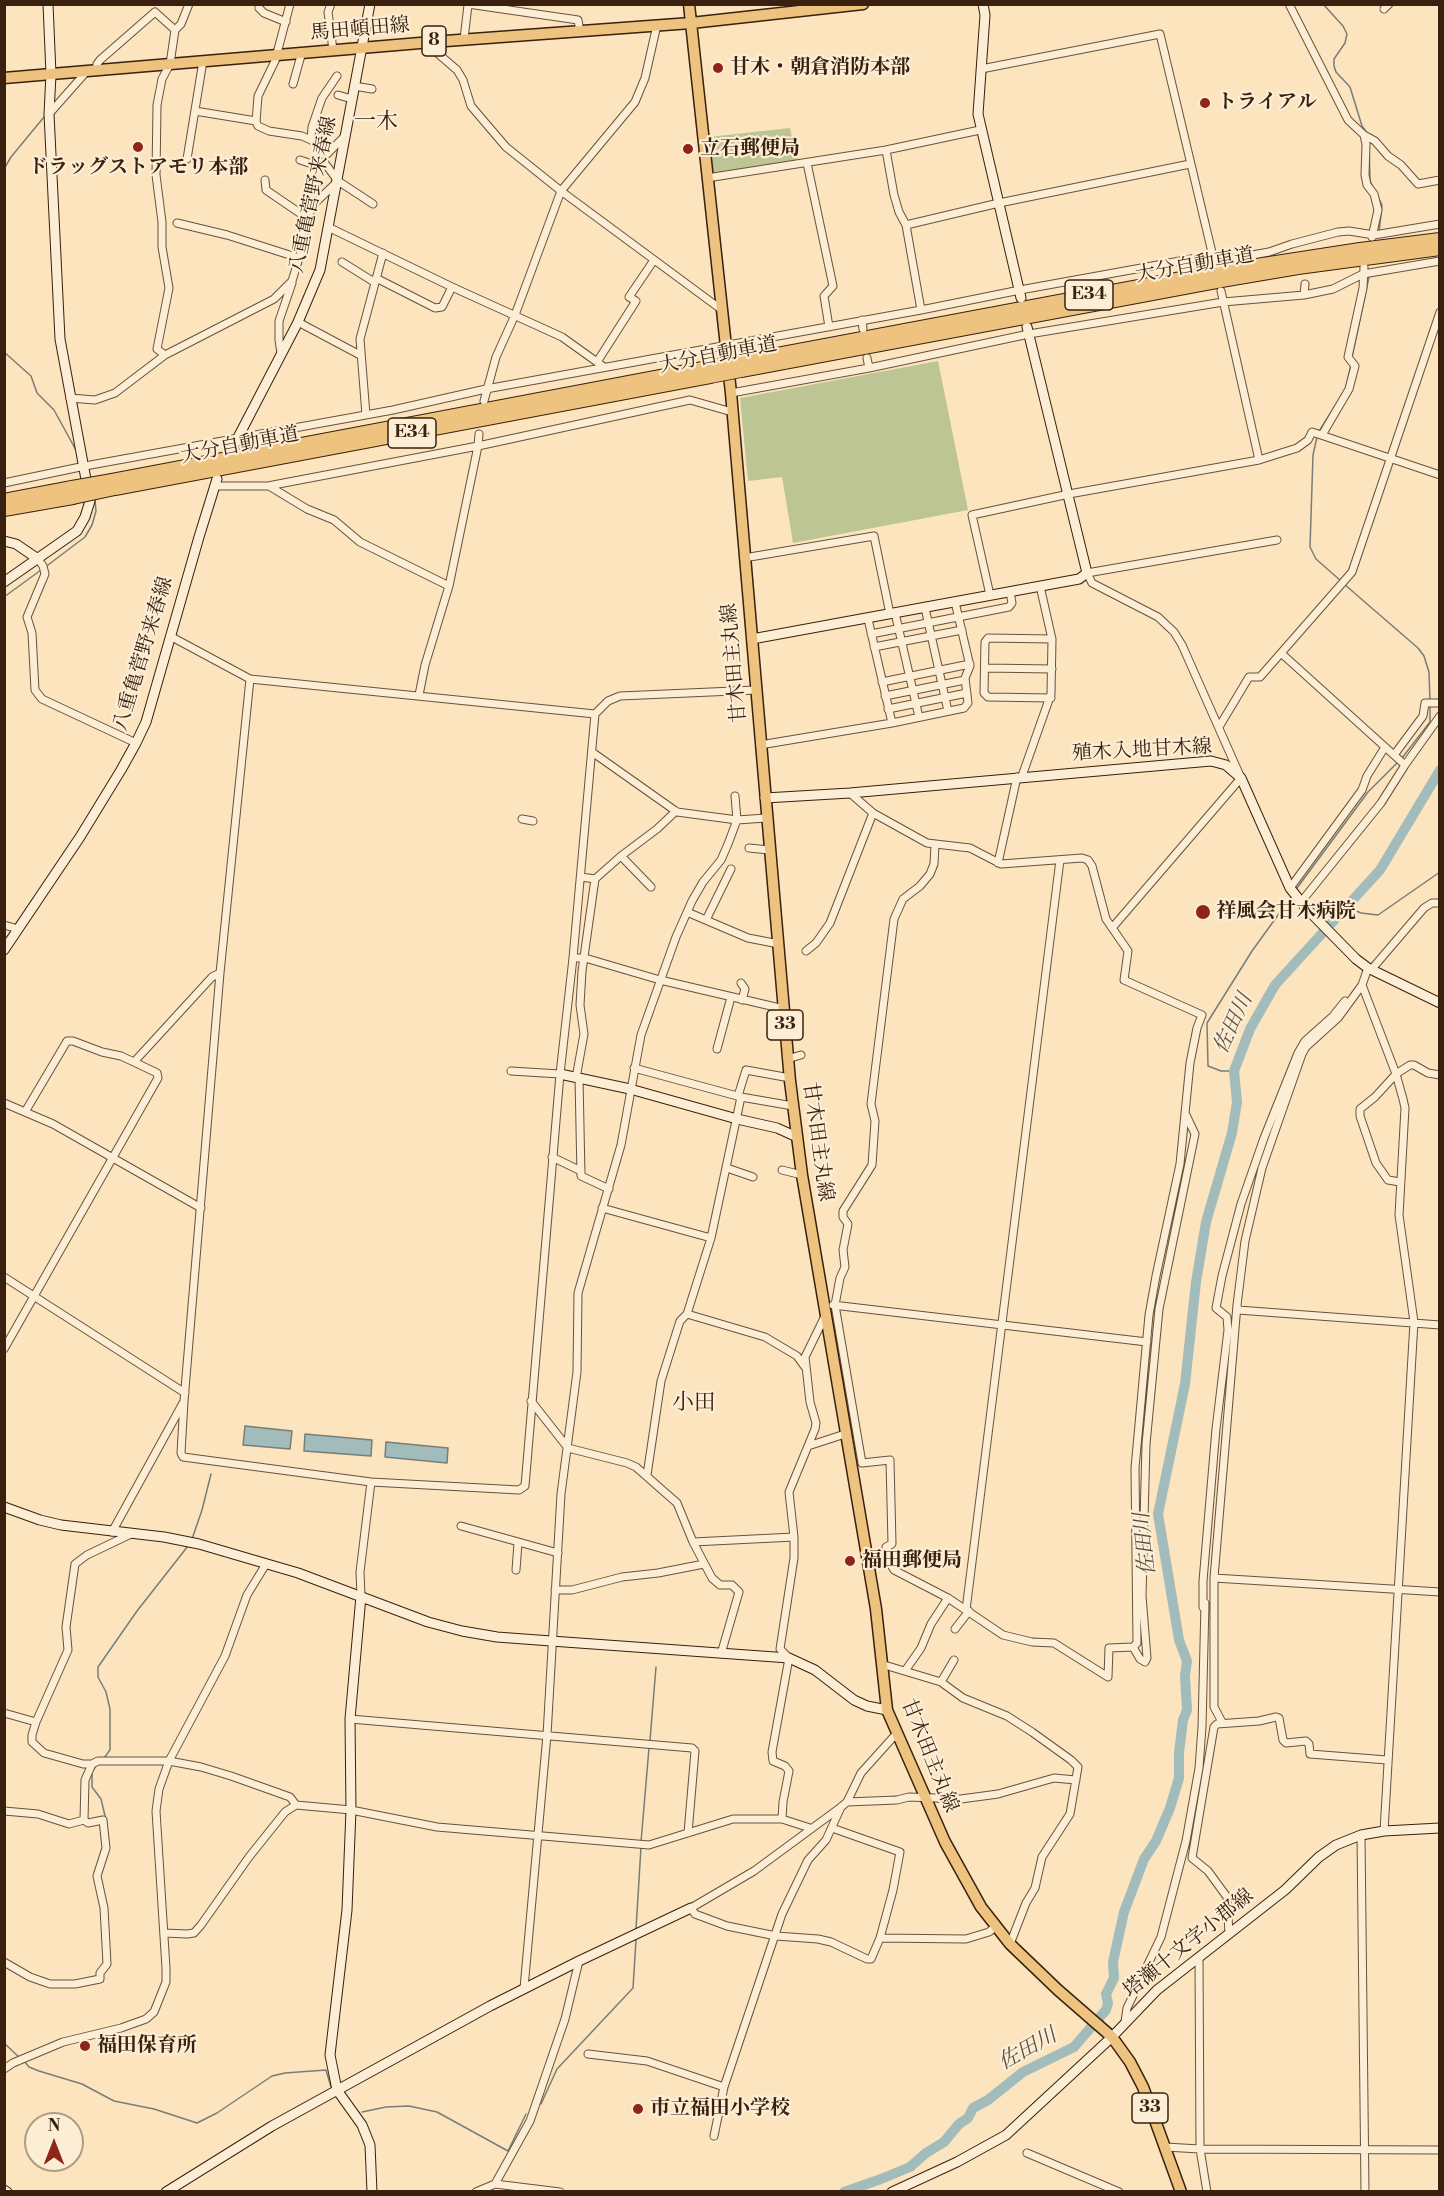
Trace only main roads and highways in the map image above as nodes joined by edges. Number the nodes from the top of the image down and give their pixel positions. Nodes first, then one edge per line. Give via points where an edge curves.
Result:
1 (689, 4) edge
2 (863, 4) edge
3 (691, 23) junction
4 (4, 78) edge
5 (1440, 239) edge
6 (1440, 249) edge
7 (741, 366) junction
8 (6, 489) edge
9 (72, 492) junction
10 (4, 510) edge
11 (1181, 2192) edge

1 - 3 main road, 甘木田主丸線 / 33
2 - 3 main road, 馬田頓田線 / 8
3 - 4 main road, 馬田頓田線 / 8
3 - 11 main road, 甘木田主丸線 / 33 via 731,393 796,1137 829,1308 845,1434 876,1609 887,1710 964,1879 995,1927 1109,2034 1130,2062
5 - 7 highway, 大分自動車道 / E34 via 1224,270
6 - 7 highway, 大分自動車道 / E34 via 1237,278
7 - 9 highway, 大分自動車道 / E34, bridge
8 - 9 highway, 大分自動車道 / E34
9 - 10 highway, 大分自動車道 / E34

